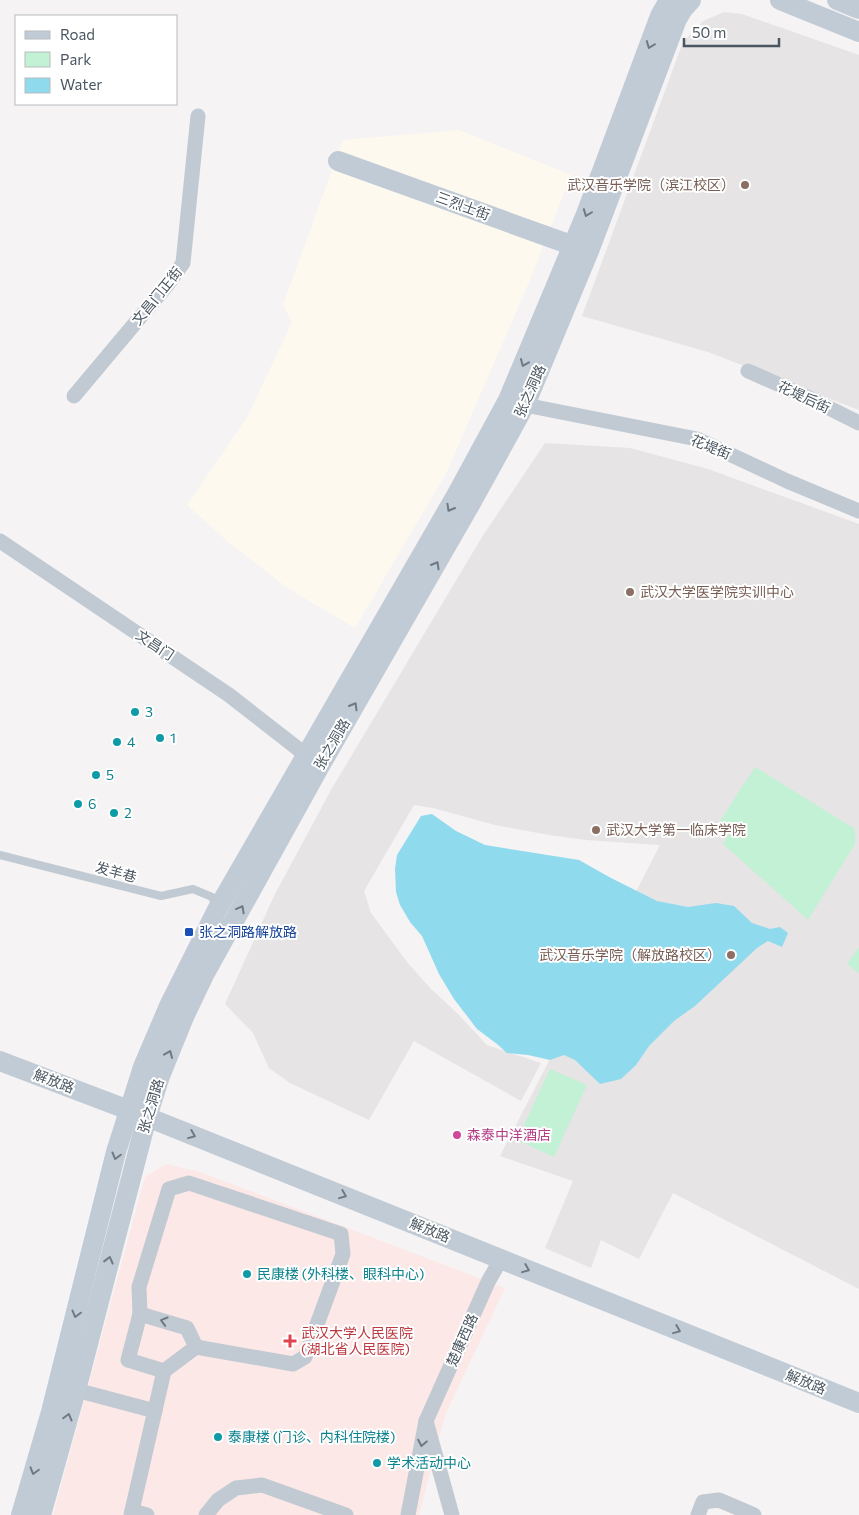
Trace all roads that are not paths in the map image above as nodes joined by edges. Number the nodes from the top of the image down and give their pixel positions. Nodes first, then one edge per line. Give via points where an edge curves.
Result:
1 (669, 0) edge
2 (691, 0) edge
3 (780, 0) edge
4 (837, 0) edge
5 (859, 9) edge
6 (859, 32) edge
7 (198, 116) dead end
8 (338, 161) dead end
9 (581, 248) junction
10 (748, 371) dead end
11 (74, 396) dead end
12 (525, 405) junction
13 (859, 423) edge
14 (859, 511) edge
15 (0, 541) edge
16 (306, 755) junction
17 (0, 854) edge
18 (218, 910) junction
19 (0, 1061) edge
20 (138, 1113) junction
21 (501, 1259) junction
22 (140, 1314) junction
23 (196, 1347) junction
24 (164, 1371) junction
25 (76, 1390) junction
26 (859, 1404) edge
27 (155, 1411) junction
28 (426, 1422) junction
29 (136, 1514) edge
30 (412, 1514) edge
31 (21, 1515) edge
32 (41, 1515) edge
33 (206, 1515) edge
34 (346, 1515) edge
35 (452, 1515) edge
36 (698, 1515) edge
37 (754, 1515) edge

1 -> 9 main road, 张之洞路 via 660,16
2 - 9 main road, 张之洞路 via 677,20
3 - 6 main road
4 - 5 main road
7 - 11 street, 文昌门正街 via 183,263
8 - 9 main road, 三烈士街
9 - 12 main road, 张之洞路
9 -> 16 main road, 张之洞路 via 508,400 458,494
10 - 13 street, 花堤后街
12 - 14 street, 花堤街 via 697,439
20 -> 12 main road, 张之洞路 via 160,1076 204,975
15 - 16 street, 文昌门 via 229,695
16 - 18 main road, 张之洞路
17 - 18 lane, 发羊巷 via 161,896 193,889 212,897
18 - 20 main road, 张之洞路 via 169,1006 143,1067
19 - 20 main road, 解放路
20 -> 21 main road, 解放路
25 -> 20 main road, 张之洞路
20 -> 31 main road, 张之洞路 via 116,1152
21 -> 26 main road, 解放路
21 - 28 street, 楚康西路
23 -> 22 street via 188,1324
22 - 23 street via 139,1286 169,1189 189,1183 341,1234 343,1254 306,1357 293,1364
22 - 24 street via 128,1360
23 - 24 street
24 - 27 street
25 - 27 street
32 -> 25 main road, 张之洞路
27 - 29 street
28 -> 30 street, 楚康西路
28 - 35 street
33 - 34 street via 218,1500 236,1488 262,1485
36 - 37 street via 703,1502 719,1500

